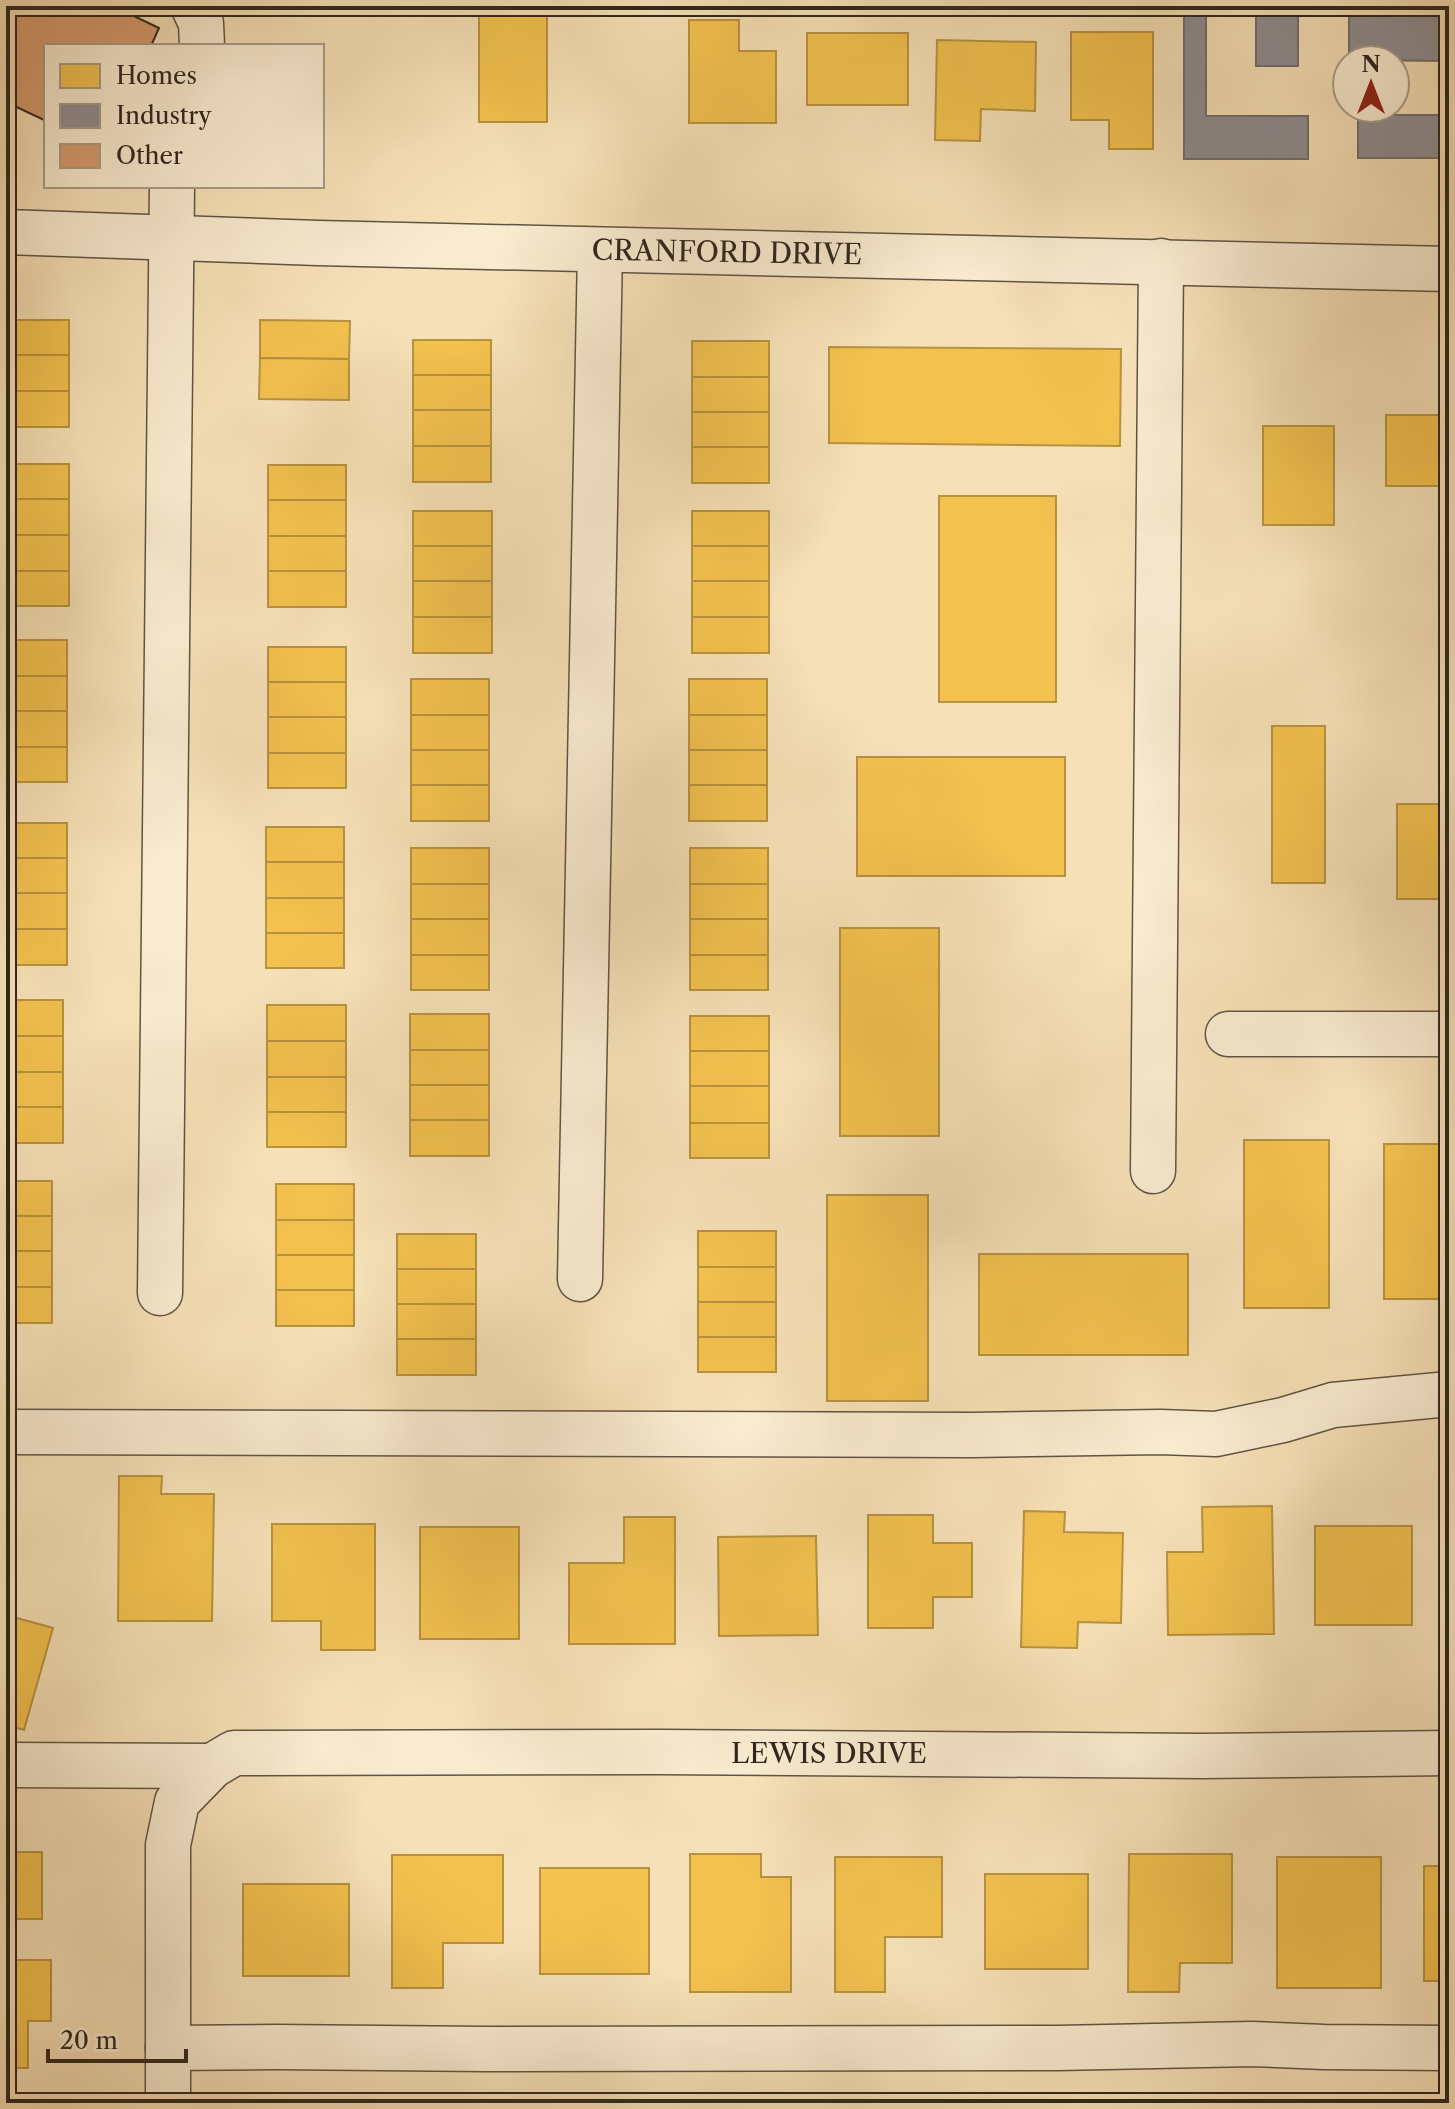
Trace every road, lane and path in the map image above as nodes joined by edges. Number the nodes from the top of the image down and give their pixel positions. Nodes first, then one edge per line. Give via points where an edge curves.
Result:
1 (193, 6) edge
2 (202, 44) edge
3 (172, 188) edge
4 (6, 232) edge
5 (172, 238) junction
6 (600, 250) junction
7 (1161, 261) junction
8 (1449, 269) edge
9 (1228, 1034) dead end
10 (1449, 1034) edge
11 (1153, 1171) dead end
12 (580, 1279) dead end
13 (160, 1293) dead end
14 (1449, 1394) edge
15 (6, 1432) edge
16 (1449, 1753) edge
17 (6, 1765) edge
18 (212, 1766) junction
19 (168, 2048) junction
20 (1449, 2048) edge
21 (168, 2103) edge

1 - 2 street
3 - 5 street
4 - 5 street, CRANFORD DRIVE
5 - 6 street, CRANFORD DRIVE
5 - 13 street
6 - 7 street, CRANFORD DRIVE
6 - 12 street
7 - 8 street, CRANFORD DRIVE
7 - 11 street
9 - 10 street
14 - 15 street via 1333,1405 1216,1434
16 - 18 street, LEWIS DRIVE via 234,1753
17 - 18 street
18 - 19 street via 177,1802 168,1845
19 - 20 street
19 - 21 street

